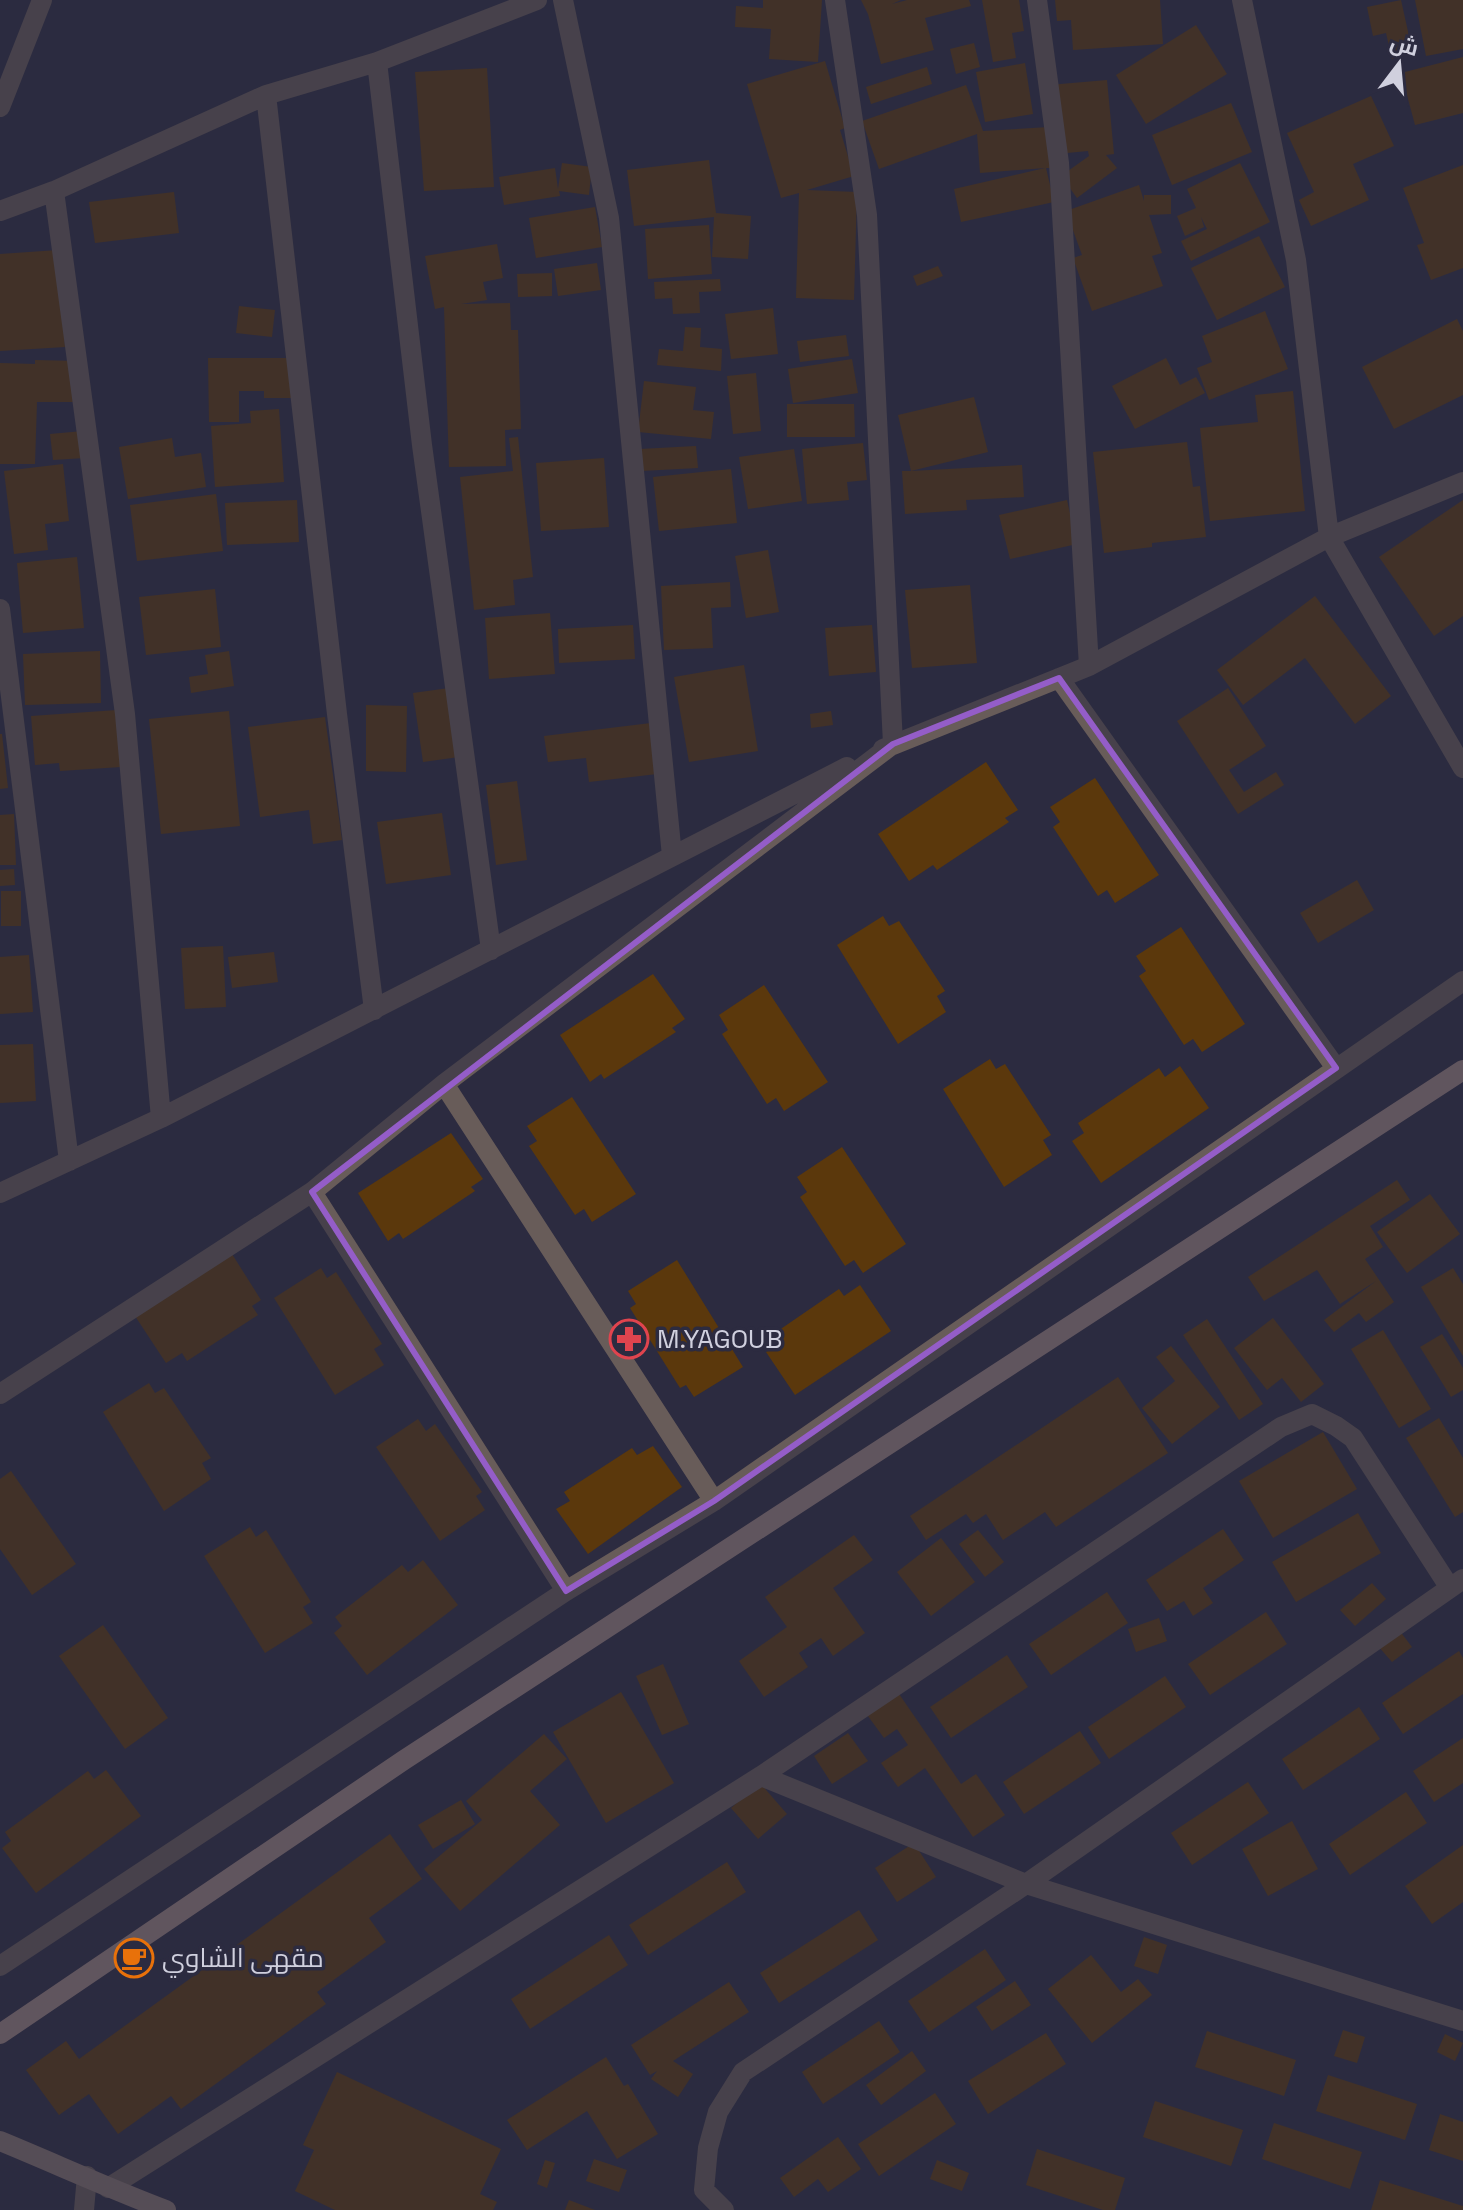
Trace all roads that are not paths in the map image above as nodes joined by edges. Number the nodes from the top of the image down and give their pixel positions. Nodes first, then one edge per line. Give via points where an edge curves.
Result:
1 (42, 0) edge
2 (537, 0) edge
3 (563, 0) edge
4 (835, 0) edge
5 (1037, 0) edge
6 (1242, 0) edge
7 (377, 62) junction
8 (266, 95) junction
9 (0, 107) edge
10 (54, 191) junction
11 (0, 211) edge
12 (1463, 482) edge
13 (1329, 537) junction
14 (0, 609) edge
15 (1089, 666) junction
16 (1059, 678) junction
17 (893, 744) junction
18 (1463, 768) edge
19 (672, 856) junction
20 (491, 950) junction
21 (1463, 981) edge
22 (374, 1010) junction
23 (1336, 1068) junction
24 (1463, 1070) edge
25 (444, 1084) junction
26 (161, 1118) junction
27 (69, 1161) junction
28 (312, 1192) junction
29 (0, 1193) edge
30 (0, 1394) edge
31 (714, 1501) junction
32 (1456, 1584) edge
33 (566, 1591) junction
34 (761, 1776) junction
35 (1026, 1884) junction
36 (0, 1966) edge
37 (1463, 2021) edge
38 (0, 2034) edge
39 (0, 2141) edge
40 (87, 2176) junction
41 (108, 2188) junction
42 (84, 2210) edge
43 (166, 2210) edge
44 (724, 2210) edge

1 - 9 street
2 - 7 street
3 - 19 street via 609,218
4 - 17 street via 867,215
5 - 15 street via 1059,163
6 - 13 street via 1296,260
7 - 8 street
7 - 20 street via 424,461
8 - 10 street
8 - 22 street
10 - 11 street
10 - 26 street via 125,714
12 - 13 street
13 - 15 street
13 - 18 street
14 - 27 street
15 - 16 street
16 - 17 street
16 - 23 street
17 - 19 street
17 - 25 street
19 - 20 street
20 - 22 street
21 - 23 street
22 - 26 street
23 - 31 street
24 - 38 main road via 404,1760
25 - 28 street
25 - 31 street
26 - 27 street
27 - 29 street
28 - 30 street
28 - 33 street
31 - 33 street
32 - 34 street via 1353,1438 1312,1414 1281,1427
32 - 35 street
33 - 36 street
34 - 35 street
34 - 41 street
35 - 37 street
35 - 44 street via 743,2072 718,2112 708,2148 704,2190
39 - 40 street
40 - 41 street
40 - 42 street
41 - 43 street

